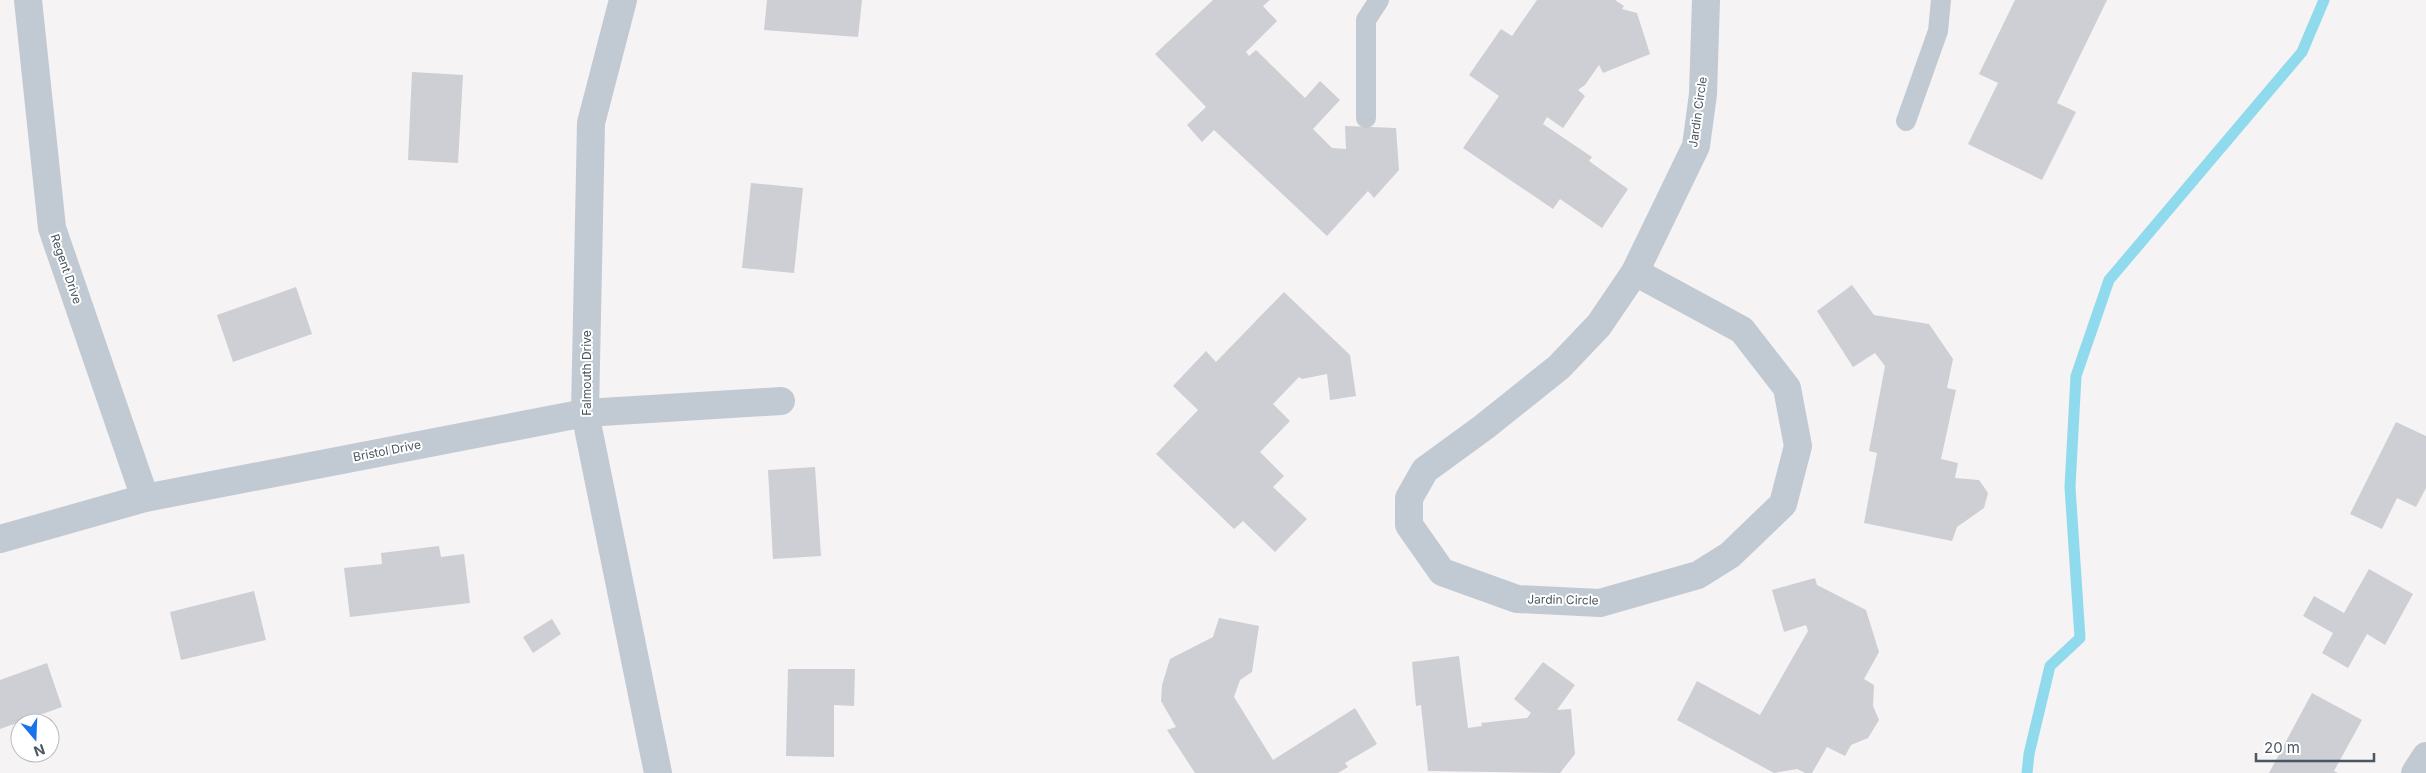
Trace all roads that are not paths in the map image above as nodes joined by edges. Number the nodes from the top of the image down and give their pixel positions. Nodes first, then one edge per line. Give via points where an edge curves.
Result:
1 (28, 0) edge
2 (623, 0) edge
3 (1379, 0) edge
4 (1706, 0) edge
5 (1941, 0) edge
6 (1366, 118) dead end
7 (1906, 121) dead end
8 (1635, 272) junction
9 (781, 401) dead end
10 (585, 413) junction
11 (145, 498) junction
12 (0, 539) edge
13 (2426, 756) edge
14 (658, 773) edge
15 (2415, 773) edge

1 - 11 street, Regent Drive via 52,228
2 - 10 street, Falmouth Drive via 591,123
3 - 6 lane via 1366,20
4 - 8 street, Jardin Circle via 1703,94 1696,146
5 - 7 lane via 1938,31
8 - 8 street, Jardin Circle via 1599,325 1558,367 1425,470 1410,498 1409,525 1442,572 1516,599 1600,602 1698,575 1730,555 1783,504 1798,446 1787,388 1742,330
9 - 10 street, Bristol Drive
10 - 11 street, Bristol Drive
10 - 14 street, Falmouth Drive
11 - 12 street, Bristol Drive
13 - 15 street

